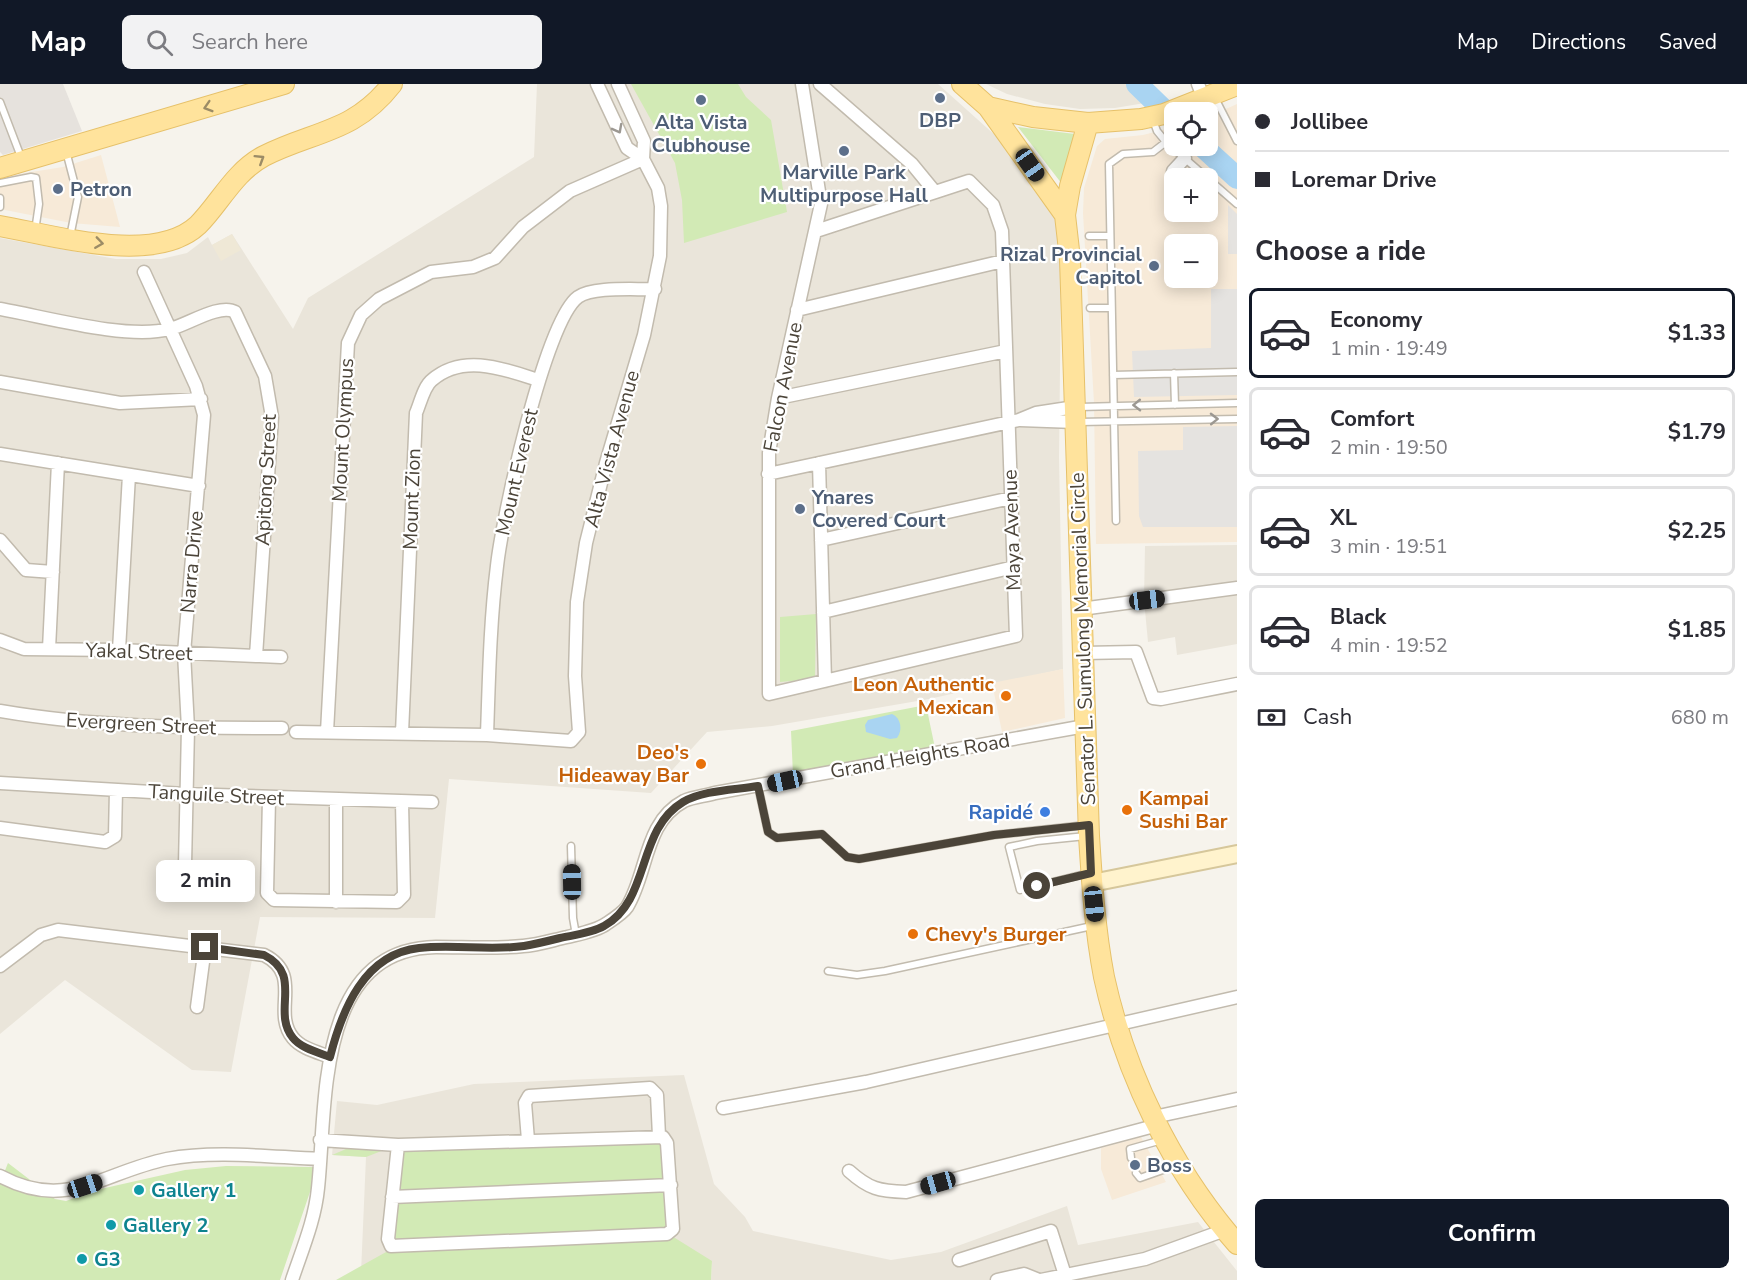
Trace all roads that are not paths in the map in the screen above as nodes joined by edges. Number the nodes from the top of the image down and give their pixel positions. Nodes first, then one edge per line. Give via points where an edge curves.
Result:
1 (284, 84) edge
2 (392, 84) edge
3 (597, 84) edge
4 (802, 84) edge
5 (819, 84) edge
6 (962, 84) edge
7 (1237, 85) edge
8 (618, 86) edge
9 (263, 87) edge
10 (1202, 96) edge
11 (0, 102) edge
12 (988, 107) junction
13 (1158, 115) junction
14 (1088, 123) junction
15 (1164, 140) edge
16 (1237, 141) edge
17 (1164, 144) edge
18 (66, 150) junction
19 (1183, 156) edge
20 (1185, 158) junction
21 (643, 159) junction
22 (23, 161) junction
23 (0, 168) edge
24 (1176, 168) edge
25 (0, 183) edge
26 (935, 192) junction
27 (0, 198) edge
28 (1237, 204) edge
29 (0, 207) edge
30 (1065, 215) junction
31 (0, 226) edge
32 (816, 231) junction
33 (34, 232) junction
34 (1089, 236) dead end
35 (1110, 236) junction
36 (70, 239) junction
37 (1003, 261) junction
38 (144, 272) dead end
39 (655, 289) junction
40 (1090, 308) dead end
41 (1111, 308) junction
42 (0, 309) edge
43 (797, 310) junction
44 (170, 329) junction
45 (1006, 351) junction
46 (1237, 372) edge
47 (1174, 374) junction
48 (1113, 375) junction
49 (538, 380) junction
50 (0, 382) edge
51 (778, 398) junction
52 (201, 399) junction
53 (1237, 403) edge
54 (1189, 404) junction
55 (1175, 405) junction
56 (1113, 406) junction
57 (1075, 414) junction
58 (1237, 418) edge
59 (1189, 419) junction
60 (1014, 421) junction
61 (1114, 421) junction
62 (0, 454) edge
63 (58, 463) junction
64 (819, 463) junction
65 (768, 474) junction
66 (129, 475) junction
67 (199, 486) junction
68 (1011, 498) junction
69 (1116, 521) dead end
70 (0, 540) edge
71 (821, 540) junction
72 (1014, 567) junction
73 (53, 572) junction
74 (1237, 588) edge
75 (1082, 609) junction
76 (823, 612) junction
77 (0, 640) edge
78 (50, 649) junction
79 (119, 650) junction
80 (184, 653) junction
81 (1083, 653) junction
82 (256, 656) junction
83 (281, 657) dead end
84 (825, 681) junction
85 (1237, 684) edge
86 (769, 694) joint
87 (0, 711) edge
88 (1086, 726) junction
89 (188, 728) junction
90 (282, 728) dead end
91 (296, 732) dead end
92 (327, 732) junction
93 (402, 733) junction
94 (487, 735) junction
95 (0, 783) edge
96 (758, 786) junction
97 (116, 790) junction
98 (185, 794) junction
99 (269, 798) junction
100 (336, 800) junction
101 (432, 802) dead end
102 (402, 803) junction
103 (0, 828) edge
104 (1089, 830) junction
105 (572, 846) dead end
106 (1237, 854) edge
107 (185, 865) dead end
108 (1091, 878) junction
109 (336, 902) junction
110 (1096, 925) junction
111 (576, 935) junction
112 (205, 947) junction
113 (0, 966) edge
114 (828, 971) dead end
115 (1237, 997) edge
116 (197, 1007) dead end
117 (1117, 1025) junction
118 (330, 1057) junction
119 (1237, 1099) edge
120 (723, 1108) dead end
121 (1159, 1127) junction
122 (659, 1136) junction
123 (320, 1140) junction
124 (528, 1140) junction
125 (398, 1145) junction
126 (1131, 1158) dead end
127 (319, 1159) junction
128 (1180, 1164) junction
129 (849, 1171) dead end
130 (1136, 1173) dead end
131 (0, 1176) edge
132 (670, 1185) junction
133 (392, 1197) junction
134 (1231, 1237) edge
135 (959, 1260) dead end
136 (1065, 1275) junction
137 (292, 1280) edge
138 (997, 1280) edge
139 (1040, 1280) edge

1 - 9 main road
36 -> 2 main road via 142,245 186,235 259,159 332,131 357,117
3 -> 21 street, Alta Vista Avenue via 627,148
4 - 32 street, Falcon Avenue via 820,195
5 - 26 street via 912,164
6 - 12 main road, Senator L. Sumulong Memorial Circle
7 - 10 main road
8 - 21 street, Alta Vista Avenue via 644,141
9 -> 18 main road
10 - 13 main road
10 - 16 lane
11 - 22 lane
12 - 14 main road
12 - 30 main road, Senator L. Sumulong Memorial Circle
13 - 14 main road
13 - 15 lane via 1157,131
14 - 30 main road, Senator L. Sumulong Memorial Circle
17 - 35 lane via 1153,152 1123,154 1109,164
18 - 22 main road
18 - 36 lane via 78,197
19 - 20 lane
20 - 24 street
20 - 28 lane
21 - 39 street, Alta Vista Avenue via 658,188 661,206
21 - 92 street, Mount Olympus via 570,191 523,226 495,258 473,267 431,272 379,299 361,315 348,343
22 - 23 main road
25 - 33 lane via 36,178 39,204
26 - 32 street
26 - 37 street, Maya Avenue via 969,181 997,212
27 - 29 lane
30 - 57 main road, Senator L. Sumulong Memorial Circle
31 - 33 main road
32 - 43 street, Falcon Avenue
33 - 36 main road
34 - 35 lane
35 - 41 lane
37 - 43 street
37 - 45 street, Maya Avenue
38 - 44 street, Narra Drive
39 - 49 street, Mount Everest via 598,291 579,296 565,312
39 - 94 street, Alta Vista Avenue via 586,543 577,602 575,676 579,732 571,741
40 - 41 lane
41 - 48 lane
42 - 44 street via 103,328 139,332
43 - 51 street, Falcon Avenue
44 - 52 street, Narra Drive
44 - 82 street, Apitong Street via 225,308 235,312 265,376 272,417
45 - 51 street
45 - 60 street, Maya Avenue
46 - 47 lane
47 - 48 lane
47 - 55 lane
48 - 56 lane
49 - 93 street, Mount Zion via 489,364 452,369 430,381 416,413
49 - 94 street, Mount Everest via 497,564
50 - 52 street via 120,403
51 - 65 street, Falcon Avenue
52 - 67 street, Narra Drive via 204,415
53 - 54 lane
54 - 55 lane
54 - 59 lane
55 -> 56 lane
56 - 57 lane
56 - 61 lane
57 - 60 street
57 - 61 lane
57 - 75 main road, Senator L. Sumulong Memorial Circle
59 -> 58 lane
59 - 61 lane
60 - 64 street
60 - 68 street, Maya Avenue
61 - 69 lane
62 - 63 street
63 - 66 street
63 - 73 street
64 - 65 street
64 - 71 street
65 - 86 street, Falcon Avenue
66 - 67 street
66 - 79 street
67 - 80 street, Narra Drive
68 - 71 street
68 - 72 street, Maya Avenue
70 - 73 street via 26,570
71 - 76 street
72 - 76 street
72 - 84 street, Maya Avenue via 1016,636
73 - 78 street
74 - 75 street
75 - 81 main road, Senator L. Sumulong Memorial Circle
76 - 84 street
77 - 78 street, Yakal Street via 24,649
78 - 79 street, Yakal Street
79 - 80 street, Yakal Street
80 - 82 street, Yakal Street
80 - 89 street, Narra Drive
81 - 85 street via 1136,652 1153,698
81 - 88 main road, Senator L. Sumulong Memorial Circle
82 - 83 street, Yakal Street
84 - 86 street, Maya Avenue
87 - 89 street, Evergreen Street via 40,718
88 - 96 street, Grand Heights Road
88 - 104 main road, Senator L. Sumulong Memorial Circle
89 - 90 street, Evergreen Street
89 - 98 street, Narra Drive
91 - 92 street
92 - 93 street
93 - 94 street
95 - 97 street, Tanguile Street
96 - 104 lane via 768,832 777,838 822,834 847,857 859,859 994,835
96 - 111 street, Grand Heights Road via 684,801 668,813 655,831 626,908 604,926
97 - 98 street, Tanguile Street
97 - 103 street via 116,836 105,843
98 - 99 street, Tanguile Street
98 - 107 street, Narra Drive
99 - 100 street, Tanguile Street
99 - 109 street via 269,898
100 - 102 street, Tanguile Street
100 - 109 street
101 - 102 street, Tanguile Street
102 - 109 street via 404,896 398,902
104 - 108 main road, Senator L. Sumulong Memorial Circle
104 - 108 lane via 1009,847 1020,890
105 - 111 lane
106 - 108 street
108 - 110 main road, Senator L. Sumulong Memorial Circle
110 - 114 lane via 885,971 857,975
110 - 117 main road, Senator L. Sumulong Memorial Circle
111 - 118 street, Grand Heights Road via 523,946 417,948 384,961 369,972 355,991 341,1016
112 - 113 street via 58,930 41,935
112 - 116 street
112 - 118 street via 272,959 285,975 287,1028 293,1039
115 - 117 street
117 - 120 street via 866,1082
117 - 121 main road, Senator L. Sumulong Memorial Circle
118 - 123 street, Grand Heights Road
119 - 121 street
121 - 126 lane via 1130,1149
121 - 128 main road, Senator L. Sumulong Memorial Circle
121 - 129 street via 906,1192 864,1185
122 - 124 street
122 - 124 street via 657,1095 650,1089 529,1096 525,1103
122 - 132 street via 667,1143
123 - 125 street
123 - 127 street, Grand Heights Road
124 - 125 street
125 - 133 street
127 - 131 street via 167,1159 59,1192 35,1189
127 - 137 street, Grand Heights Road via 313,1219
128 - 130 lane via 1140,1178
128 - 134 main road, Senator L. Sumulong Memorial Circle
132 - 133 street
132 - 133 street via 674,1226 667,1234 396,1247 388,1239
134 - 136 street
135 - 136 street via 1051,1231
136 - 139 street
138 - 139 street via 1024,1274

